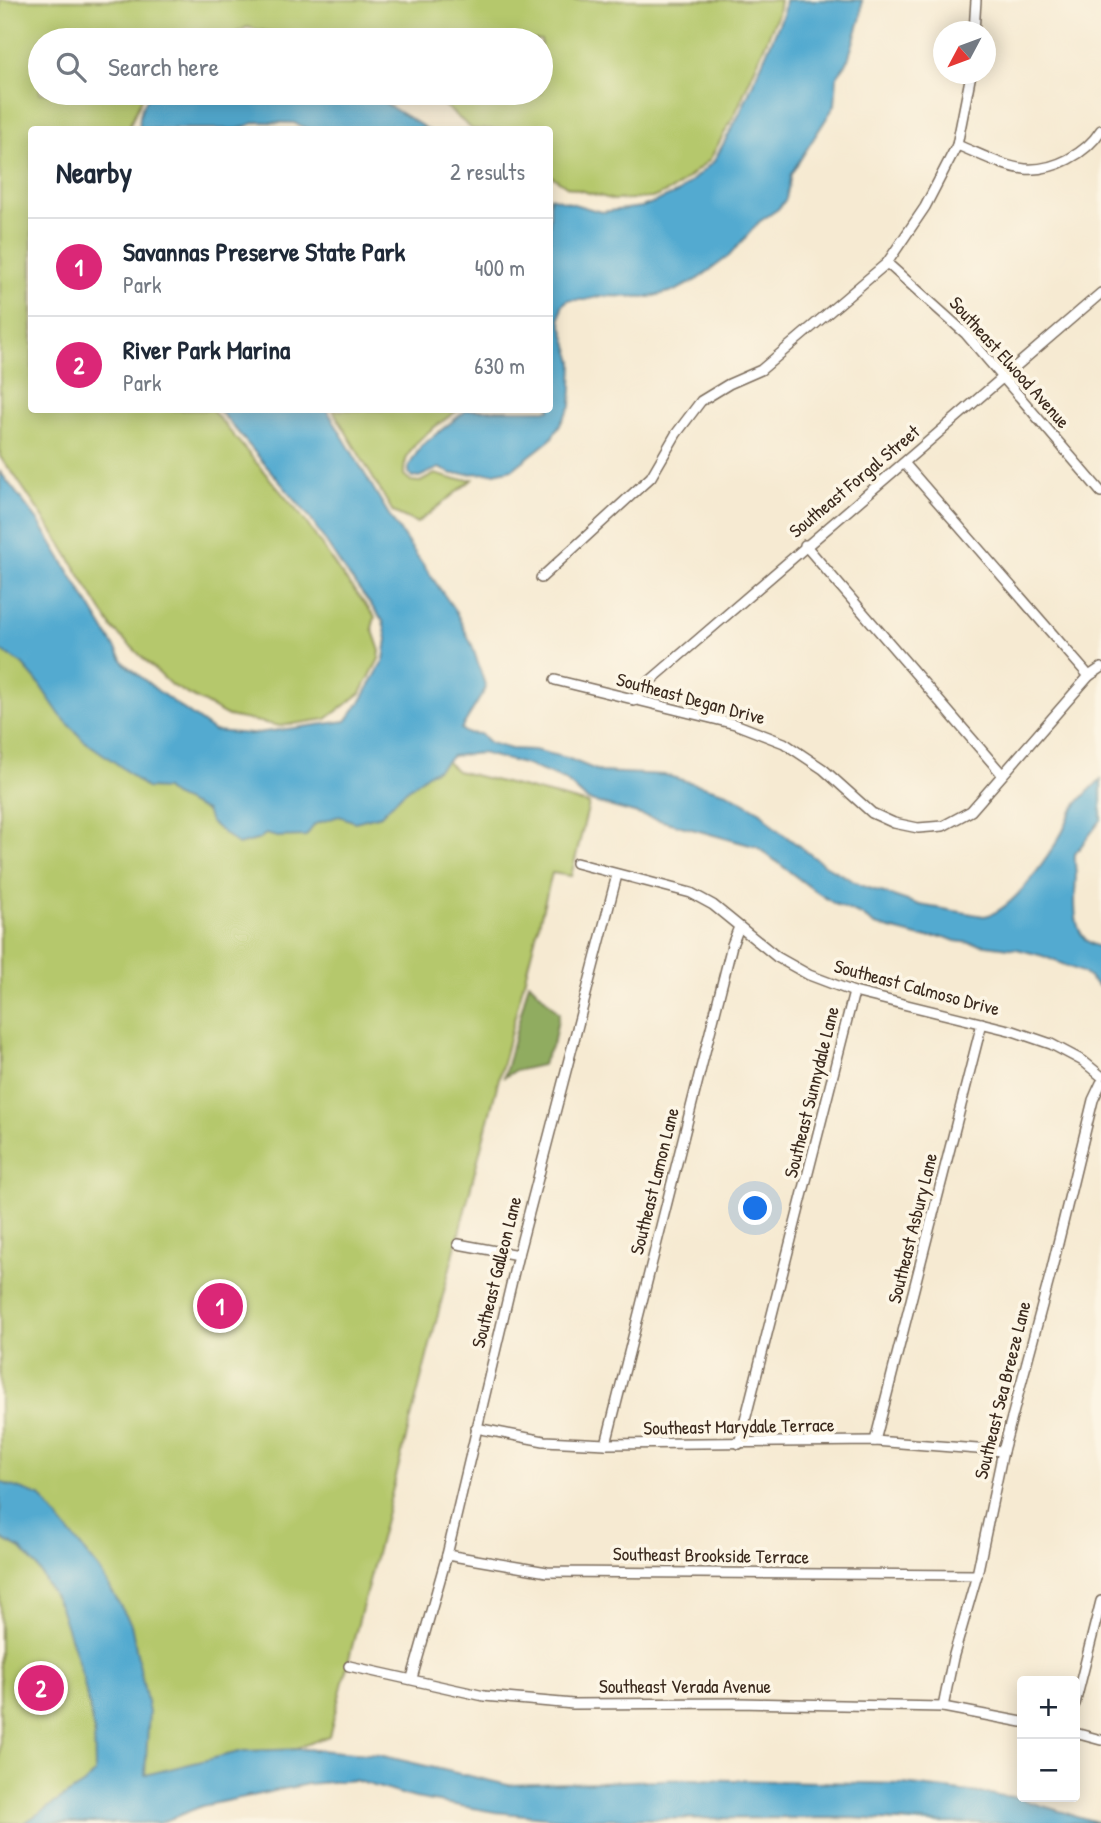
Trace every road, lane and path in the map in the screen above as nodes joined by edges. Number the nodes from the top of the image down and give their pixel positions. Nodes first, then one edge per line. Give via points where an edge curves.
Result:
1 (976, 0) edge
2 (975, 21) edge
3 (969, 84) edge
4 (1101, 130) edge
5 (957, 145) junction
6 (887, 263) junction
7 (1101, 293) edge
8 (1003, 377) junction
9 (904, 463) junction
10 (1101, 492) edge
11 (805, 545) junction
12 (541, 578) dead end
13 (1101, 668) edge
14 (1089, 677) junction
15 (555, 680) dead end
16 (634, 701) junction
17 (1002, 774) junction
18 (576, 863) dead end
19 (617, 875) junction
20 (739, 927) junction
21 (855, 992) junction
22 (982, 1023) junction
23 (1101, 1076) edge
24 (1101, 1083) edge
25 (458, 1244) dead end
26 (518, 1255) junction
27 (476, 1428) junction
28 (875, 1441) junction
29 (606, 1444) junction
30 (739, 1444) junction
31 (1003, 1451) junction
32 (447, 1555) junction
33 (977, 1575) junction
34 (1101, 1601) edge
35 (349, 1666) dead end
36 (412, 1678) junction
37 (1080, 1684) edge
38 (943, 1707) junction
39 (1017, 1721) edge
40 (1080, 1734) edge
41 (1101, 1740) edge

1 - 2 street
3 - 5 street
4 - 5 street via 1075,156 1052,166 1026,169
5 - 6 street via 925,207
6 - 8 street, Southeast Elwood Avenue via 966,334
6 - 12 street via 761,370 701,401 650,477
7 - 8 street, Southeast Forgal Street
8 - 9 street, Southeast Forgal Street
8 - 10 street, Southeast Elwood Avenue
9 - 11 street, Southeast Forgal Street
9 - 14 street
11 - 16 street, Southeast Forgal Street via 643,687
11 - 17 street
13 - 14 street, Southeast Degan Drive
14 - 17 street, Southeast Degan Drive
15 - 16 street, Southeast Degan Drive
16 - 17 street, Southeast Degan Drive via 735,724 784,743 823,769 872,813 918,828 943,825 971,811
18 - 19 street, Southeast Calmoso Drive
19 - 20 street, Southeast Calmoso Drive via 691,893
19 - 26 street, Southeast Galleon Lane
20 - 21 street, Southeast Calmoso Drive via 809,975
20 - 29 street, Southeast Lamon Lane
21 - 22 street, Southeast Calmoso Drive
21 - 30 street, Southeast Sunnydale Lane
22 - 23 street, Southeast Calmoso Drive via 1051,1044
22 - 28 street, Southeast Asbury Lane
24 - 31 street, Southeast Sea Breeze Lane
25 - 26 street
26 - 27 street, Southeast Galleon Lane
27 - 29 street, Southeast Marydale Terrace via 544,1441
27 - 32 street, Southeast Galleon Lane
28 - 30 street, Southeast Marydale Terrace
28 - 31 street, Southeast Marydale Terrace
29 - 30 street, Southeast Marydale Terrace
31 - 33 street, Southeast Sea Breeze Lane
32 - 33 street, Southeast Brookside Terrace via 547,1572
32 - 36 street, Southeast Galleon Lane
33 - 38 street, Southeast Sea Breeze Lane
34 - 37 street
35 - 36 street, Southeast Verada Avenue
36 - 38 street, Southeast Verada Avenue via 484,1696 573,1704
38 - 39 street, Southeast Verada Avenue
40 - 41 street

